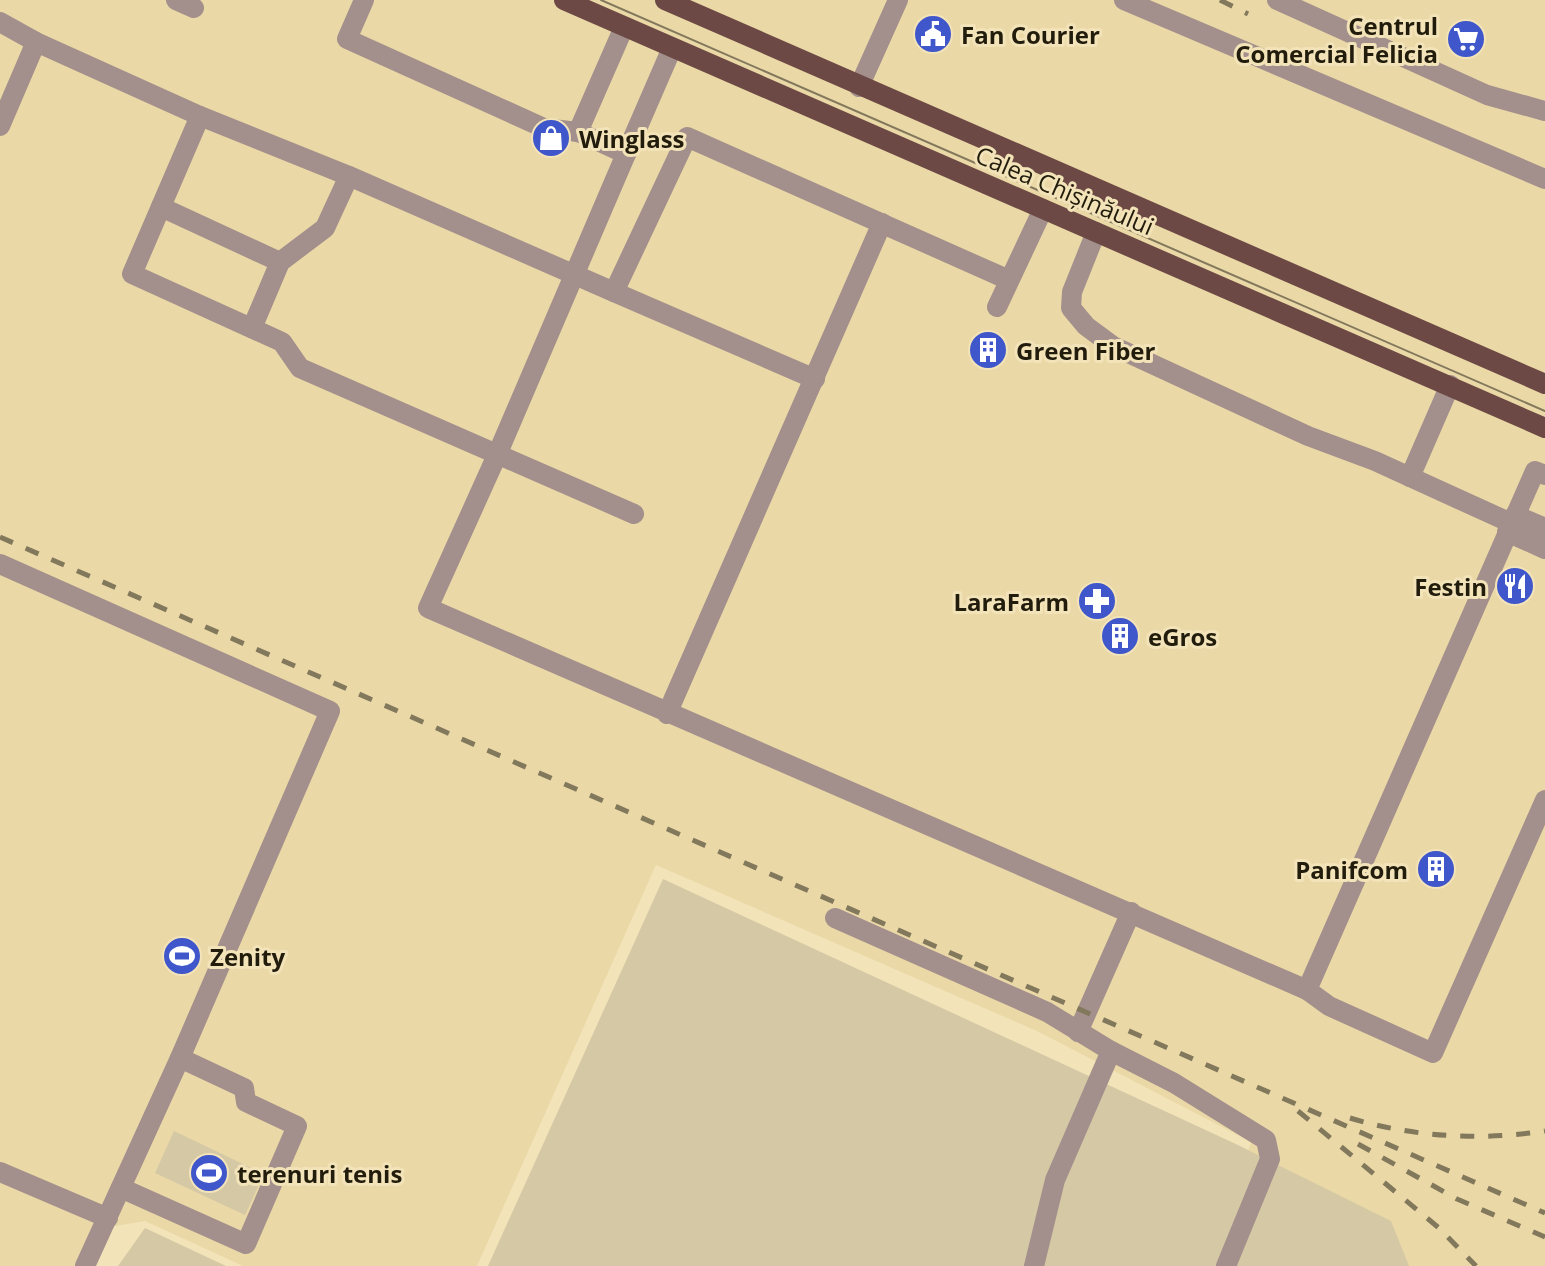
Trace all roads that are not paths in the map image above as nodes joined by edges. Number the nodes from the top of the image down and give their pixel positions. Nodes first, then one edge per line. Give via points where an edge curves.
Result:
1 (364, 0) edge
2 (564, 0) edge
3 (665, 0) edge
4 (898, 0) edge
5 (1124, 0) edge
6 (1277, 0) edge
7 (0, 22) edge
8 (624, 27) junction
9 (36, 42) junction
10 (672, 48) junction
11 (859, 87) junction
12 (1545, 111) edge
13 (200, 116) junction
14 (0, 126) edge
15 (578, 132) junction
16 (626, 154) junction
17 (349, 176) junction
18 (1545, 179) edge
19 (161, 207) junction
20 (1043, 209) junction
21 (882, 223) junction
22 (1096, 232) junction
23 (280, 262) junction
24 (573, 273) junction
25 (1009, 280) junction
26 (614, 292) junction
27 (997, 307) dead end
28 (252, 328) junction
29 (815, 379) junction
30 (1545, 384) edge
31 (1450, 385) junction
32 (1545, 428) edge
33 (497, 455) junction
34 (1540, 473) edge
35 (1410, 477) junction
36 (634, 514) dead end
37 (1511, 523) junction
38 (1545, 528) edge
39 (1545, 549) edge
40 (0, 564) edge
41 (667, 714) junction
42 (1545, 800) edge
43 (1131, 912) junction
44 (835, 918) dead end
45 (1307, 990) junction
46 (1078, 1032) junction
47 (1111, 1051) junction
48 (180, 1058) junction
49 (0, 1172) edge
50 (121, 1188) junction
51 (108, 1218) junction
52 (85, 1266) edge
53 (1034, 1266) edge
54 (1226, 1266) edge

1 - 15 lane via 347,39 544,128
2 - 8 main road, Calea Chișinăului
3 - 11 main road, Calea Chișinăului
4 - 11 lane
5 - 18 lane
6 - 12 lane via 1487,95
7 - 9 lane
8 - 10 main road, Calea Chișinăului
8 - 15 lane
9 - 13 lane
9 - 14 lane
10 - 16 lane
10 - 20 main road, Calea Chișinăului
11 - 30 main road, Calea Chișinăului
13 - 17 lane
13 - 19 lane
15 - 16 lane
16 - 24 lane
17 - 23 lane via 325,228
17 - 24 lane
19 - 23 lane
19 - 28 lane via 132,274
20 - 22 main road, Calea Chișinăului
20 - 25 lane
21 - 25 lane
21 - 26 lane via 687,137
21 - 29 lane
22 - 31 main road, Calea Chișinăului
22 - 35 lane via 1072,292 1071,308 1086,326 1145,361
23 - 28 lane
24 - 26 lane
24 - 33 lane
25 - 27 lane
26 - 29 lane
28 - 33 lane via 282,342 300,368
29 - 41 lane
31 - 32 main road, Calea Chișinăului
31 - 35 lane
33 - 36 lane
33 - 41 lane via 428,608
34 - 37 lane
35 - 37 lane
37 - 38 lane
37 - 39 lane
37 - 45 lane
40 - 48 lane via 330,711
41 - 43 lane
42 - 45 lane via 1433,1053 1329,1006
43 - 45 lane
43 - 46 lane
44 - 46 lane via 1047,1012
46 - 47 lane
47 - 53 lane via 1055,1180
47 - 54 lane via 1266,1140 1270,1159
48 - 50 lane
48 - 50 lane via 244,1088 246,1102 297,1126 246,1244
49 - 51 lane
50 - 51 lane
51 - 52 lane

